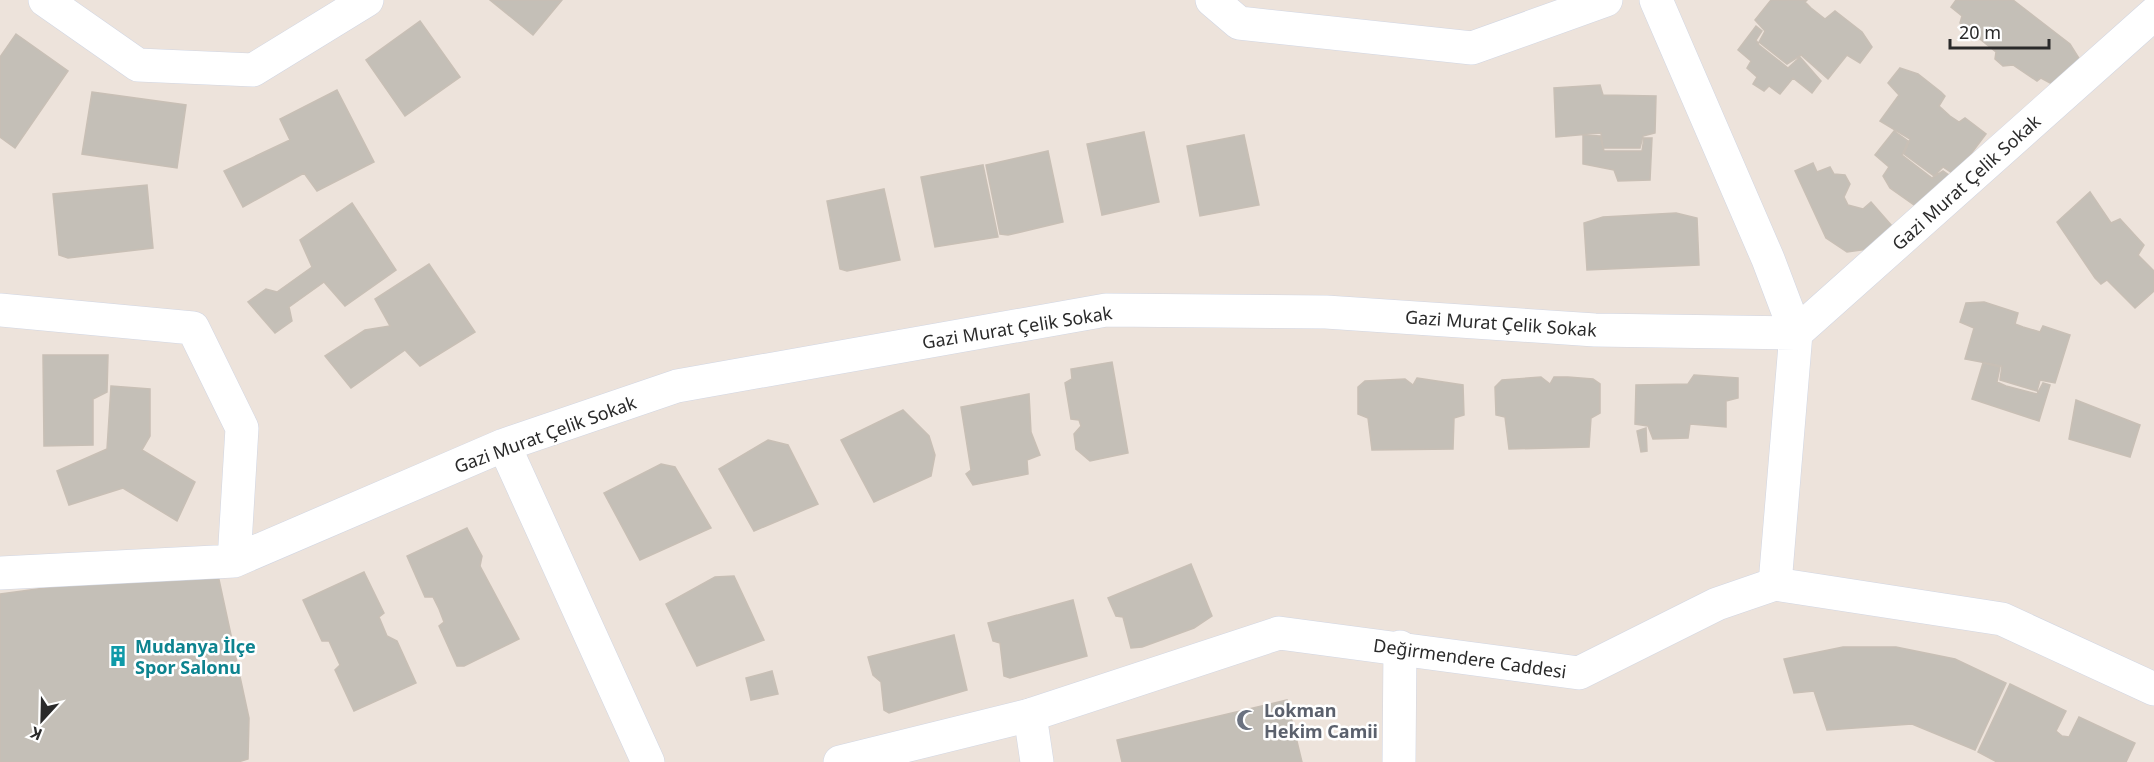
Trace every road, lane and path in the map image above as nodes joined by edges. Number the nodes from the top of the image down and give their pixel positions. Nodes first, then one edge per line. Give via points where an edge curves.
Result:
1 (45, 0) edge
2 (367, 0) edge
3 (1212, 0) edge
4 (1606, 0) edge
5 (1656, 0) edge
6 (2154, 14) edge
7 (0, 310) edge
8 (1796, 333) junction
9 (504, 445) junction
10 (234, 561) junction
11 (0, 573) edge
12 (1775, 585) junction
13 (1400, 647) junction
14 (2154, 688) edge
15 (1030, 715) junction
16 (648, 762) edge
17 (840, 762) edge
18 (1037, 762) edge
19 (1399, 762) edge

1 - 2 street via 138,65 253,70
3 - 4 street via 1239,23 1472,48
5 - 8 street
6 - 8 street, Gazi Murat Çelik Sokak
7 - 10 street via 193,328 242,428
8 - 9 street, Gazi Murat Çelik Sokak via 1595,330 1326,312 1106,310 677,386
8 - 12 street
9 - 10 street, Gazi Murat Çelik Sokak
9 - 16 street
10 - 11 street
12 - 13 street, Değirmendere Caddesi via 1717,604 1579,673
12 - 14 street, Değirmendere Caddesi via 2002,619
13 - 15 street, Değirmendere Caddesi via 1279,633
13 - 19 street
15 - 17 street, Değirmendere Caddesi
15 - 18 street

